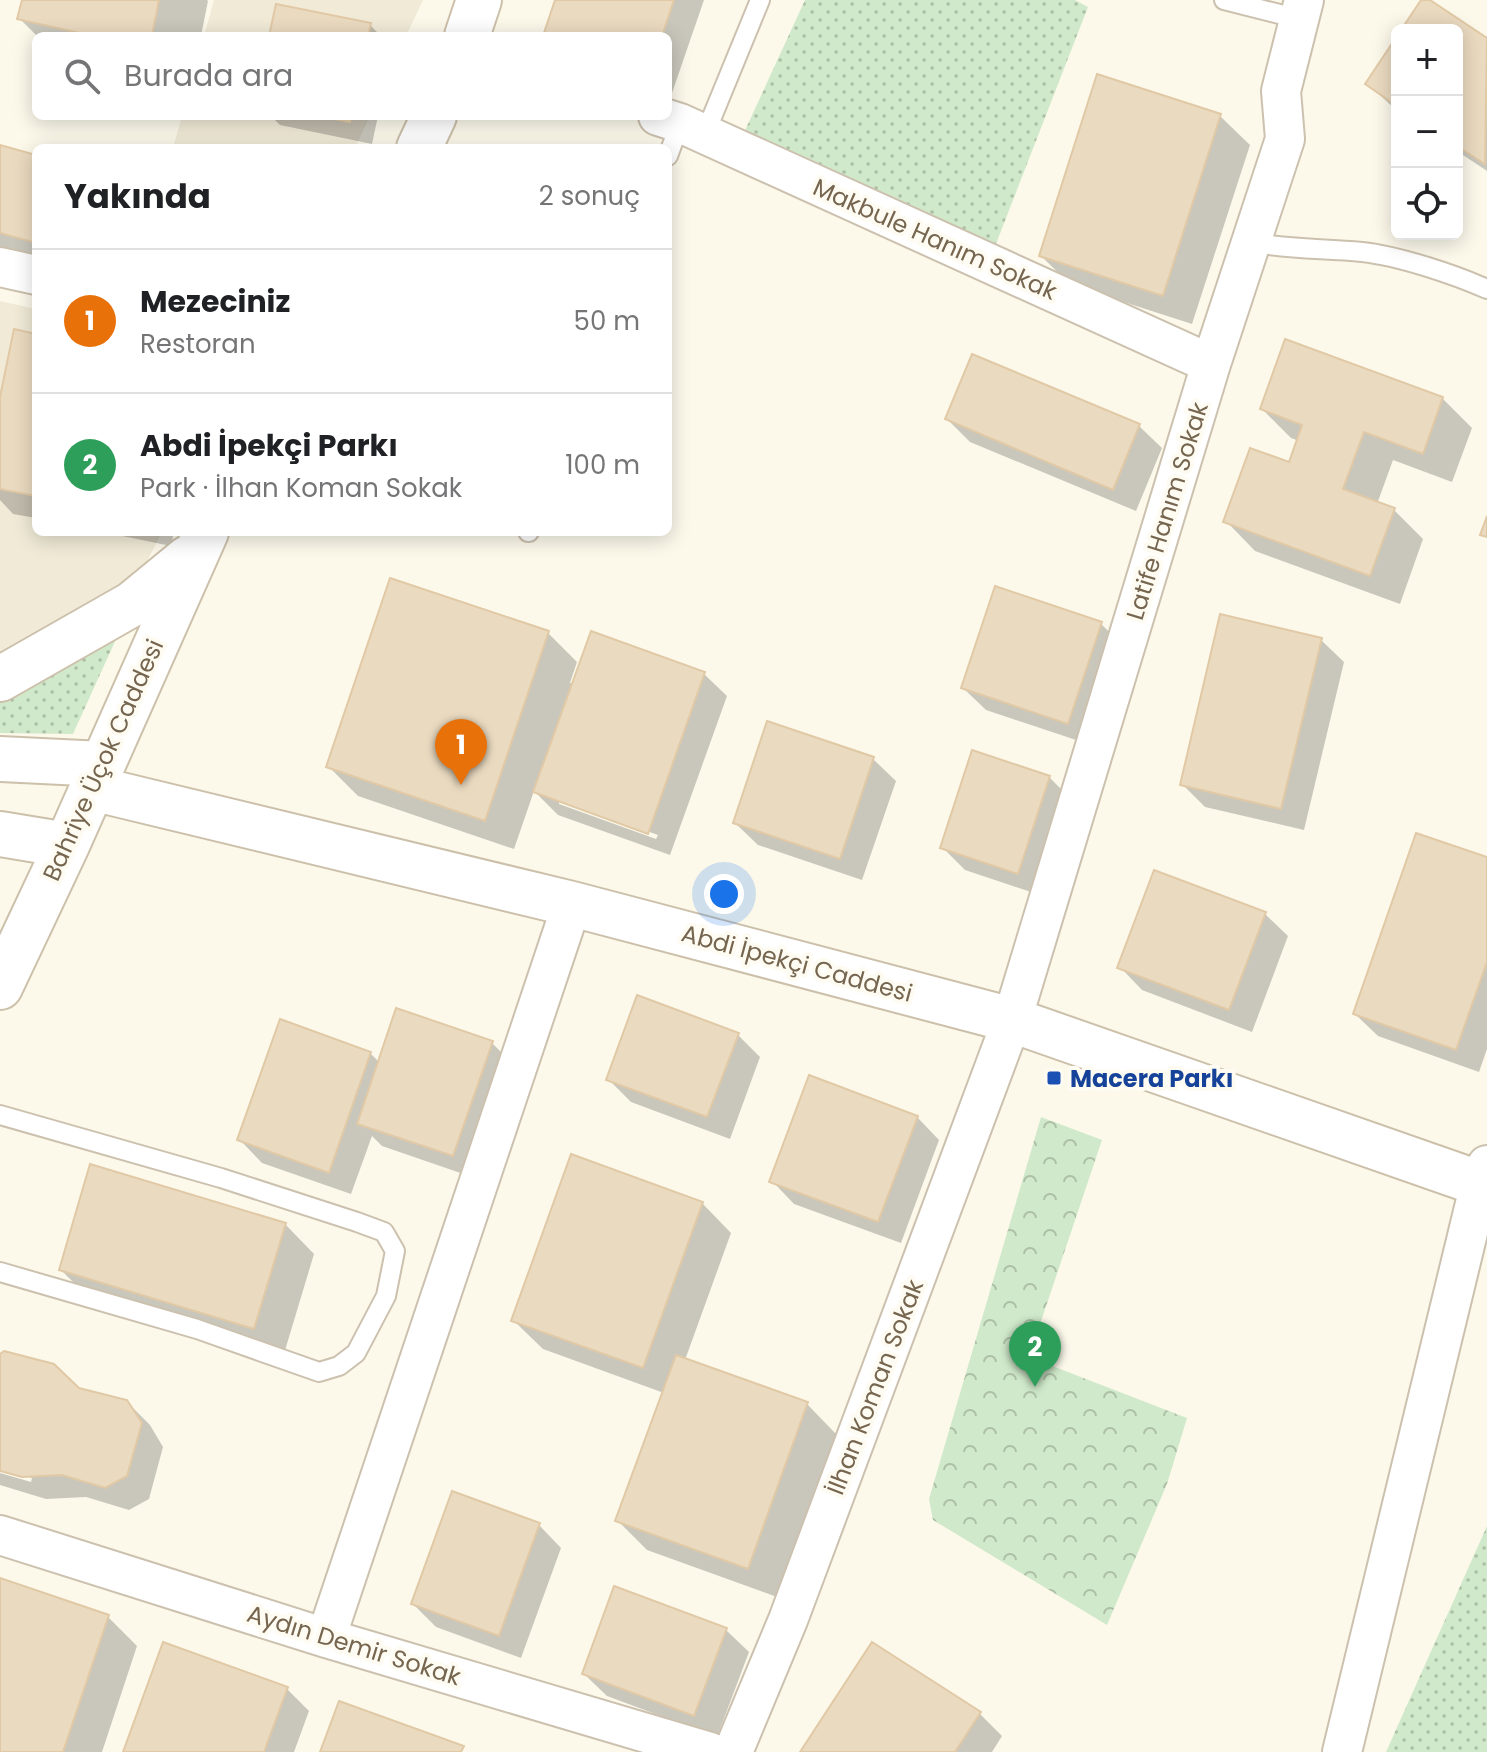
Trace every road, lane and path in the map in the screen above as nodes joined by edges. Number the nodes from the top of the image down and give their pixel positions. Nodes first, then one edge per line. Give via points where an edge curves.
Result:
1 (479, 0) edge
2 (760, 0) edge
3 (1224, 0) edge
4 (1302, 10) edge
5 (468, 32) edge
6 (432, 120) edge
7 (678, 132) edge
8 (421, 144) edge
9 (1251, 242) junction
10 (0, 267) edge
11 (32, 274) edge
12 (1487, 289) edge
13 (1211, 364) junction
14 (201, 542) edge
15 (0, 679) edge
16 (0, 759) edge
17 (98, 776) junction
18 (0, 834) edge
19 (67, 845) junction
20 (572, 904) junction
21 (0, 987) edge
22 (1012, 1020) junction
23 (0, 1115) edge
24 (1485, 1178) edge
25 (0, 1272) edge
26 (0, 1535) edge
27 (326, 1638) junction
28 (710, 1752) edge
29 (733, 1752) edge
30 (1342, 1752) edge

1 - 5 main road
2 - 7 lane
3 - 4 lane
4 - 9 street, Latife Hanım Sokak via 1281,91 1285,139
6 - 8 main road
7 - 13 street, Makbule Hanım Sokak
9 - 12 lane via 1364,252 1458,276
9 - 13 street, Latife Hanım Sokak
10 - 11 street
13 - 22 street, Latife Hanım Sokak
14 - 15 main road via 132,604
14 - 17 main road, Bahriye Üçok Caddesi
16 - 17 main road, Abdi İpekçi Caddesi
17 - 19 main road, Bahriye Üçok Caddesi
17 - 20 main road, Abdi İpekçi Caddesi
18 - 19 main road
19 - 21 main road, Bahriye Üçok Caddesi
20 - 22 main road, Abdi İpekçi Caddesi
20 - 27 street
22 - 24 main road, Abdi İpekçi Caddesi
22 - 29 street, İlhan Koman Sokak via 788,1620
23 - 25 lane via 357,1222 384,1232 395,1251 386,1296 356,1353 319,1372 197,1329
24 - 30 street
26 - 27 street, Aydın Demir Sokak
27 - 28 street, Aydın Demir Sokak

